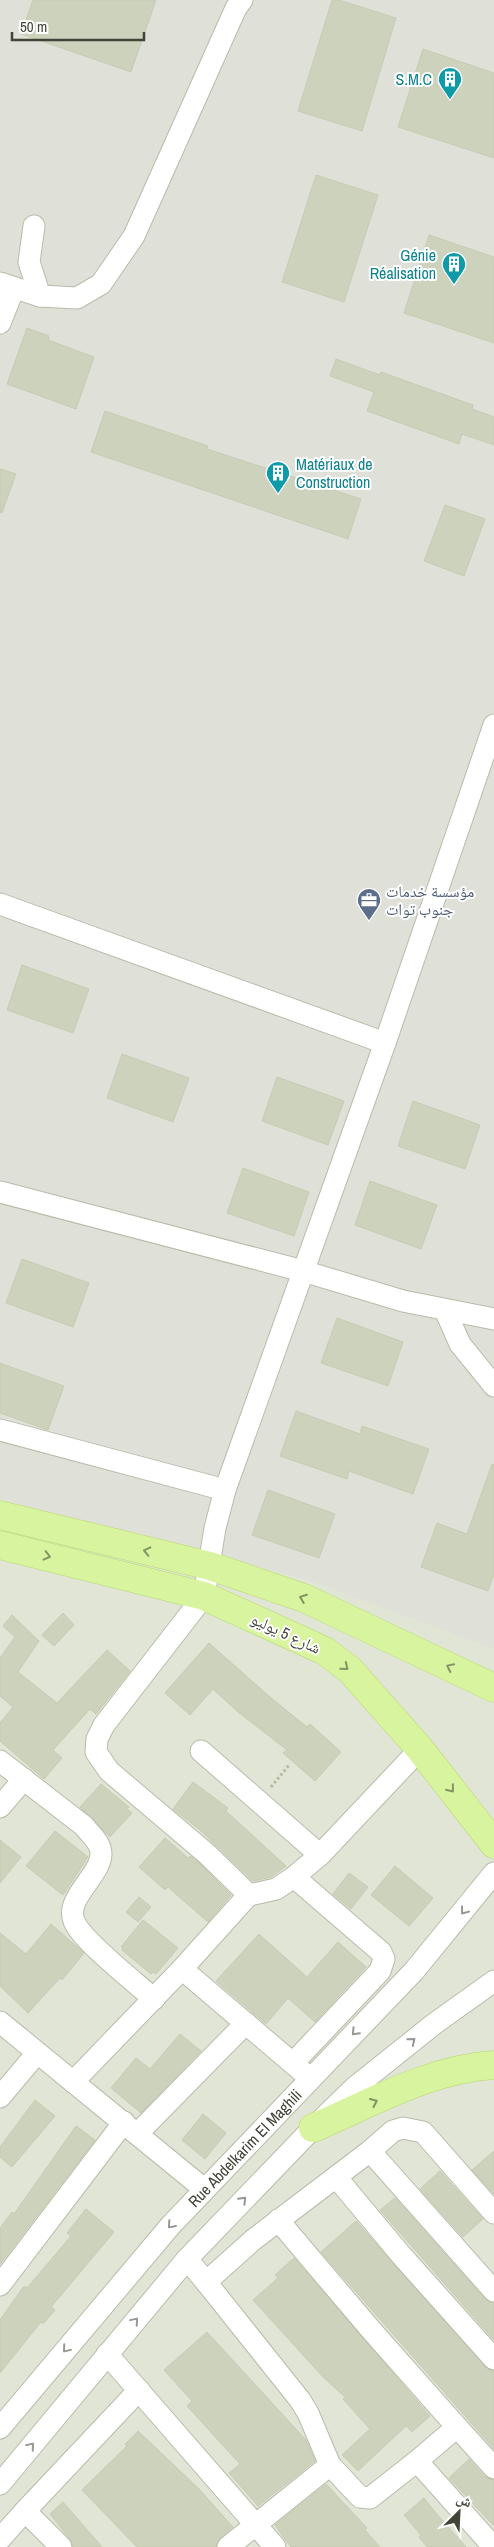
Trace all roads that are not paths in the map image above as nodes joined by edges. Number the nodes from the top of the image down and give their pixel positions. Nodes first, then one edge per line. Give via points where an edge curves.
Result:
1 (242, 0) edge
2 (34, 226) dead end
3 (7, 286) edge
4 (40, 296) junction
5 (0, 323) edge
6 (494, 725) edge
7 (0, 904) edge
8 (385, 1043) junction
9 (0, 1192) edge
10 (303, 1271) junction
11 (445, 1310) junction
12 (494, 1319) edge
13 (494, 1386) edge
14 (0, 1430) edge
15 (225, 1490) junction
16 (0, 1515) edge
17 (0, 1545) edge
18 (210, 1566) junction
19 (204, 1596) junction
20 (494, 1688) edge
21 (420, 1749) junction
22 (201, 1751) dead end
23 (0, 1761) edge
24 (24, 1778) junction
25 (0, 1807) edge
26 (494, 1844) edge
27 (320, 1855) junction
28 (494, 1873) edge
29 (294, 1877) junction
30 (249, 1895) junction
31 (182, 1969) junction
32 (494, 1981) edge
33 (154, 1999) junction
34 (0, 2022) edge
35 (246, 2023) junction
36 (37, 2052) junction
37 (293, 2063) junction
38 (494, 2065) edge
39 (310, 2078) junction
40 (74, 2082) junction
41 (0, 2097) edge
42 (130, 2128) junction
43 (313, 2128) junction
44 (370, 2151) junction
45 (336, 2177) junction
46 (204, 2189) junction
47 (494, 2213) edge
48 (278, 2220) junction
49 (187, 2259) junction
50 (206, 2282) junction
51 (0, 2285) edge
52 (494, 2291) edge
53 (107, 2354) junction
54 (494, 2359) edge
55 (139, 2390) junction
56 (457, 2427) junction
57 (0, 2428) edge
58 (417, 2461) junction
59 (330, 2465) junction
60 (494, 2468) edge
61 (0, 2484) edge
62 (26, 2511) junction
63 (256, 2524) junction
64 (0, 2539) edge
65 (490, 2543) edge
66 (61, 2547) edge
67 (228, 2547) edge
68 (275, 2547) edge

1 - 4 street via 134,236 101,284 77,298
2 - 4 street via 29,262
3 - 4 street
3 - 5 street
6 - 8 street
7 - 8 street
8 - 10 street
9 - 10 street
10 - 11 street
10 - 15 street
11 - 12 street
11 - 13 street via 460,1344
14 - 15 street
15 - 18 street
18 -> 16 main road
17 -> 19 main road, شارع 5 يوليو
18 - 19 street
20 -> 18 main road via 304,1598
19 -> 21 main road, شارع 5 يوليو via 325,1651 350,1670
19 - 30 street via 104,1725 97,1739 96,1752 109,1771 207,1854
21 -> 26 main road, شارع 5 يوليو
21 - 27 street
22 - 27 street
23 - 24 street
24 - 25 street
24 - 33 street via 84,1826 100,1848 101,1859 75,1902 74,1922 94,1945
27 - 29 street
28 -> 39 street, Rue Abdelkarim El Maghili via 414,1971
29 - 30 street via 276,1889
29 - 37 street via 382,1952 384,1959 380,1971
30 - 31 street
31 - 33 street
31 - 35 street
43 -> 32 street via 354,2088
33 - 40 street
34 - 36 street
35 - 37 street
35 - 42 street
36 - 40 street
36 - 41 street
37 - 39 street
43 -> 38 main road via 438,2074 471,2066
39 - 46 street, Rue Abdelkarim El Maghili
40 - 42 street
42 - 46 street
42 - 51 street
49 -> 43 street
44 - 45 street
44 - 47 street via 393,2131 412,2128 423,2132
44 - 52 street
45 - 48 street
45 - 54 street
46 -> 57 street, Rue Abdelkarim El Maghili
48 - 50 street
48 - 56 street
49 - 50 street
53 -> 49 street
50 - 59 street via 300,2400
53 - 55 street
61 -> 53 street
55 - 62 street
55 - 63 street
56 - 58 street
56 - 60 street
58 - 59 street via 366,2499 360,2497
58 - 65 street
59 - 63 street
62 - 64 street
62 - 66 street
63 - 67 street
63 - 68 street

